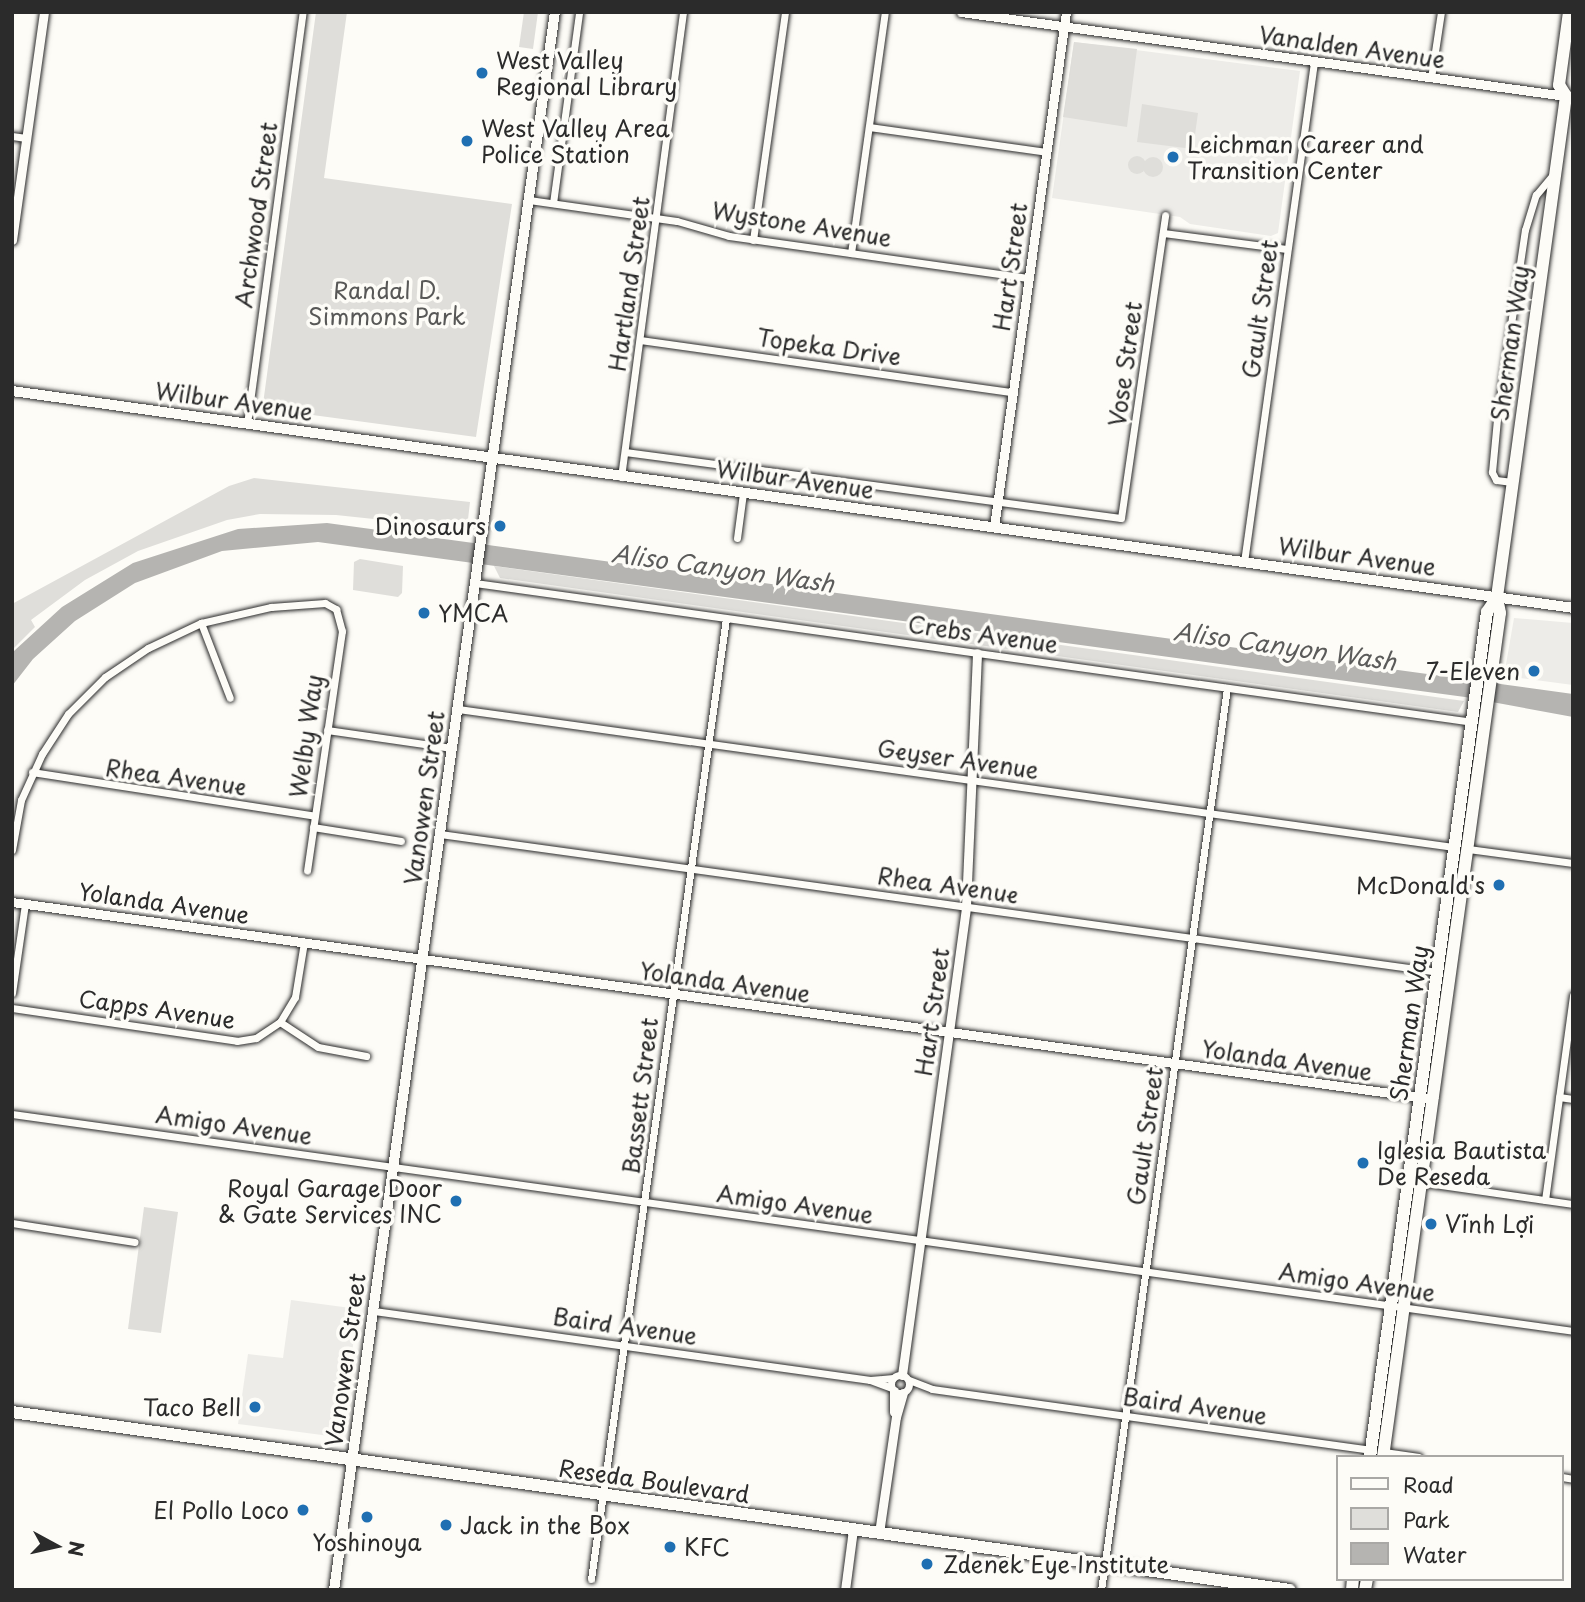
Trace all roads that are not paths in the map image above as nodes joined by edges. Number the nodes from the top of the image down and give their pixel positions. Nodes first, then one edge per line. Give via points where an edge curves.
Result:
1 (44, 12) edge
2 (303, 12) edge
3 (555, 12) edge
4 (579, 12) edge
5 (684, 12) edge
6 (785, 12) edge
7 (885, 12) edge
8 (961, 12) edge
9 (1066, 12) edge
10 (1441, 12) edge
11 (1569, 12) edge
12 (1064, 26) junction
13 (1314, 62) junction
14 (1431, 78) junction
15 (1570, 94) edge
16 (869, 127) junction
17 (12, 136) edge
18 (26, 138) junction
19 (1046, 152) junction
20 (1555, 173) junction
21 (529, 200) junction
22 (553, 203) junction
23 (1165, 215) dead end
24 (657, 218) junction
25 (1163, 233) junction
26 (12, 240) edge
27 (753, 240) junction
28 (1287, 249) junction
29 (851, 253) junction
30 (1028, 278) junction
31 (640, 340) junction
32 (12, 391) edge
33 (1012, 392) junction
34 (247, 424) junction
35 (625, 452) junction
36 (492, 459) junction
37 (621, 477) junction
38 (1512, 482) junction
39 (743, 493) junction
40 (998, 503) junction
41 (994, 527) junction
42 (737, 538) dead end
43 (1244, 562) junction
44 (475, 583) junction
45 (1497, 597) junction
46 (1573, 608) edge
47 (726, 618) junction
48 (201, 623) junction
49 (977, 653) junction
50 (1485, 676) junction
51 (1227, 688) junction
52 (230, 698) dead end
53 (458, 709) junction
54 (1471, 722) junction
55 (1485, 724) junction
56 (327, 730) junction
57 (708, 744) junction
58 (452, 748) junction
59 (32, 772) junction
60 (970, 780) junction
61 (1209, 813) junction
62 (315, 817) junction
63 (313, 827) junction
64 (440, 834) junction
65 (401, 841) dead end
66 (1454, 847) junction
67 (1468, 849) junction
68 (12, 850) edge
69 (1573, 863) edge
70 (691, 868) junction
71 (307, 870) dead end
72 (12, 902) edge
73 (25, 904) junction
74 (966, 906) junction
75 (1193, 938) junction
76 (304, 942) junction
77 (423, 959) junction
78 (1437, 972) junction
79 (1451, 974) junction
80 (12, 993) edge
81 (673, 994) junction
82 (1573, 995) edge
83 (12, 1008) edge
84 (280, 1022) junction
85 (949, 1031) junction
86 (366, 1056) dead end
87 (1175, 1064) junction
88 (1559, 1097) junction
89 (1427, 1098) junction
90 (1573, 1099) edge
91 (12, 1114) edge
92 (394, 1167) junction
93 (1409, 1180) junction
94 (1422, 1183) junction
95 (1545, 1200) junction
96 (645, 1202) junction
97 (1573, 1204) edge
98 (12, 1223) edge
99 (920, 1240) junction
100 (135, 1242) dead end
101 (1145, 1272) junction
102 (1390, 1305) junction
103 (1404, 1307) junction
104 (374, 1311) junction
105 (1573, 1331) edge
106 (625, 1345) junction
107 (901, 1378) junction
108 (870, 1380) junction
109 (932, 1389) junction
110 (899, 1391) junction
111 (12, 1412) edge
112 (1126, 1416) junction
113 (1370, 1453) edge
114 (1384, 1454) edge
115 (352, 1460) junction
116 (604, 1495) junction
117 (853, 1529) junction
118 (880, 1533) junction
119 (1105, 1564) junction
120 (592, 1579) dead end
121 (334, 1590) edge
122 (845, 1590) edge
123 (1101, 1590) edge
124 (1290, 1590) edge

1 - 18 street
2 - 34 street, Archwood Street
3 - 21 main road, Vanowen Street
4 - 22 street
5 - 24 street, Hartland Street
6 - 27 street
7 - 16 street
8 - 12 street, Vanalden Avenue
9 - 12 street, Hart Street
10 - 14 street
11 - 15 main road, Sherman Way via 1559,85
12 - 13 street, Vanalden Avenue
12 - 19 street, Hart Street
13 - 14 street, Vanalden Avenue
13 - 28 street, Gault Street
14 - 15 street, Vanalden Avenue
15 - 20 main road, Sherman Way
16 - 19 street
16 - 29 street
17 - 18 street
18 - 26 street
19 - 30 street, Hart Street
20 - 38 main road, Sherman Way
20 - 38 street via 1536,195 1525,230 1513,305 1492,468 1495,479
21 - 22 street, Wystone Avenue
21 - 36 main road, Vanowen Street
22 - 24 street, Wystone Avenue
23 - 25 street, Vose Street
24 - 27 street, Wystone Avenue
24 - 31 street, Hartland Street
25 - 28 street
25 - 40 street, Vose Street via 1121,517
27 - 29 street, Wystone Avenue
28 - 43 street, Gault Street
29 - 30 street, Wystone Avenue
30 - 33 street, Hart Street
31 - 33 street, Topeka Drive
31 - 35 street, Hartland Street
32 - 34 main road, Wilbur Avenue
33 - 40 street, Hart Street
34 - 36 main road, Wilbur Avenue
35 - 37 street, Hartland Street
35 - 40 street
36 - 37 main road, Wilbur Avenue
36 - 44 main road, Vanowen Street
37 - 39 main road, Wilbur Avenue
38 - 45 main road, Sherman Way
39 - 41 main road, Wilbur Avenue
39 - 42 street
40 - 41 street, Hart Street
41 - 43 main road, Wilbur Avenue
43 - 45 main road, Wilbur Avenue
44 - 47 street, Crebs Avenue
44 - 53 main road, Vanowen Street
45 - 46 main road, Wilbur Avenue
45 - 50 main road, Sherman Way via 1500,613
47 - 49 street, Crebs Avenue
47 - 57 street, Bassett Street
48 - 52 street
48 - 56 street, Welby Way via 283,606 325,603 336,609 342,631
48 - 59 street via 172,635 105,677 68,714
49 - 51 street, Crebs Avenue
49 - 60 street, Hart Street
50 - 54 main road, Sherman Way
50 - 55 main road, Sherman Way
51 - 54 street, Crebs Avenue
51 - 61 street, Gault Street
53 - 57 street, Geyser Avenue
53 - 58 main road, Vanowen Street
54 - 55 street, Crebs Avenue
54 - 66 main road, Sherman Way
55 - 67 main road, Sherman Way
56 - 58 street
56 - 62 street, Welby Way
57 - 60 street, Geyser Avenue
57 - 70 street, Bassett Street
58 - 64 main road, Vanowen Street
59 - 62 street, Rhea Avenue
59 - 68 street via 21,800
60 - 61 street, Geyser Avenue
60 - 74 street, Hart Street
61 - 66 street, Geyser Avenue
61 - 75 street, Gault Street
62 - 63 street, Welby Way
63 - 65 street
63 - 71 street, Welby Way
64 - 70 street, Rhea Avenue
64 - 77 main road, Vanowen Street
66 - 67 main road
66 - 78 main road, Sherman Way
67 - 69 street
67 - 79 main road, Sherman Way
70 - 74 street, Rhea Avenue
70 - 81 street, Bassett Street
72 - 73 street, Yolanda Avenue
73 - 76 street, Yolanda Avenue
73 - 80 street
74 - 75 street, Rhea Avenue
74 - 85 street, Hart Street
75 - 78 street, Rhea Avenue
75 - 87 street, Gault Street
76 - 77 street, Yolanda Avenue
76 - 84 street via 295,997
77 - 81 street, Yolanda Avenue
77 - 92 main road, Vanowen Street
78 - 79 street, Rhea Avenue
78 - 89 main road, Sherman Way
79 - 89 main road, Sherman Way
81 - 85 street, Yolanda Avenue
81 - 96 street, Bassett Street
82 - 88 street
83 - 84 street, Capps Avenue via 237,1041 256,1038
84 - 86 street via 318,1047
85 - 87 street, Yolanda Avenue
85 - 99 street, Hart Street
87 - 89 street, Yolanda Avenue
87 - 101 street, Gault Street
88 - 90 street
88 - 95 street
89 - 93 main road, Sherman Way
89 - 94 main road, Sherman Way
91 - 92 street, Amigo Avenue
92 - 96 street, Amigo Avenue
92 - 104 main road, Vanowen Street
93 - 94 street
93 - 102 main road, Sherman Way
94 - 95 street
94 - 103 main road, Sherman Way
95 - 97 street
96 - 99 street, Amigo Avenue
96 - 106 street, Bassett Street
98 - 100 street
99 - 101 street, Amigo Avenue
99 - 107 street, Hart Street
101 - 102 street, Amigo Avenue
101 - 112 street, Gault Street
102 - 103 street, Amigo Avenue
102 - 113 main road, Sherman Way
103 - 105 street, Amigo Avenue
103 - 114 main road, Sherman Way
104 - 106 street, Baird Avenue
104 - 115 main road, Vanowen Street
106 - 108 street, Baird Avenue
106 - 116 street, Bassett Street
107 - 108 street, Baird Avenue
107 - 109 street, Baird Avenue
107 - 110 street
107 - 110 street
108 - 110 street, Baird Avenue
109 - 110 street, Baird Avenue
109 - 112 street, Baird Avenue
110 - 118 street
111 - 115 main road, Reseda Boulevard
112 - 113 street, Baird Avenue
112 - 119 street, Gault Street
113 - 114 main road
115 - 116 main road, Reseda Boulevard
115 - 121 main road, Vanowen Street
116 - 117 main road, Reseda Boulevard
116 - 120 street, Bassett Street
117 - 118 main road, Reseda Boulevard
117 - 122 street
118 - 119 main road, Reseda Boulevard
119 - 123 street, Gault Street
119 - 124 main road, Reseda Boulevard

